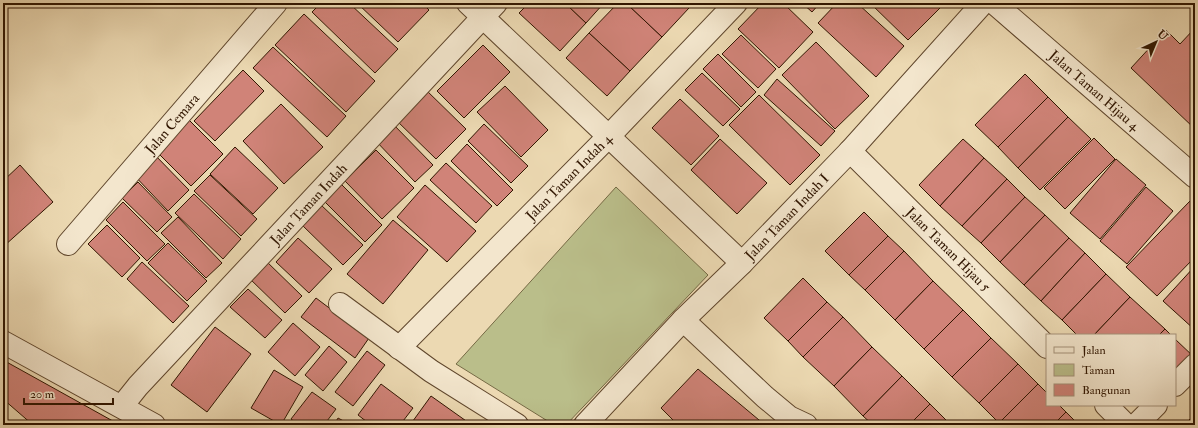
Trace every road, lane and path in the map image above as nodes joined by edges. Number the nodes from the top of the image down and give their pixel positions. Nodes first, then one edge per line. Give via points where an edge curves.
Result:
1 (276, 3) edge
2 (736, 3) edge
3 (983, 3) edge
4 (994, 3) edge
5 (482, 8) edge
6 (609, 136) junction
7 (850, 151) junction
8 (1195, 176) edge
9 (68, 244) dead end
10 (742, 263) junction
11 (340, 304) dead end
12 (683, 320) junction
13 (3, 342) edge
14 (1046, 346) edge
15 (399, 348) junction
16 (1195, 365) edge
17 (1176, 384) edge
18 (122, 406) junction
19 (1107, 406) edge
20 (1155, 406) edge
21 (154, 425) edge
22 (517, 425) edge
23 (585, 425) edge
24 (806, 425) edge
25 (1126, 425) edge
26 (1136, 425) edge

1 - 9 street, Jalan Cemara
2 - 6 street, Jalan Taman Indah 4
3 - 7 street, Jalan Taman Indah I
4 - 8 street, Jalan Taman Hijau 4
5 - 6 street
5 - 18 street, Jalan Taman Indah
6 - 10 street
6 - 15 street, Jalan Taman Indah 4
7 - 10 street, Jalan Taman Indah I
7 - 14 street, Jalan Taman Hijau 5
10 - 12 street, Jalan Taman Indah I
11 - 15 street
12 - 23 street, Jalan Taman Indah I
12 - 24 street via 789,417
13 - 18 street
15 - 22 street via 468,396
16 - 17 street
18 - 21 street
19 - 25 street
20 - 26 street

